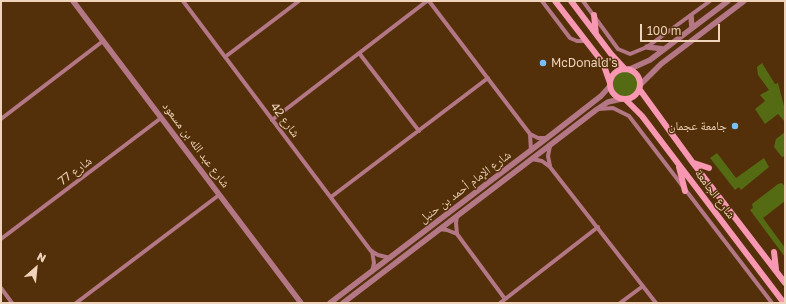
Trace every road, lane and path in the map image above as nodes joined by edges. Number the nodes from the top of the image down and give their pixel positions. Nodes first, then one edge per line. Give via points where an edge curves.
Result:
1 (73, 1) edge
2 (183, 1) edge
3 (299, 1) edge
4 (428, 1) edge
5 (542, 1) edge
6 (555, 1) edge
7 (571, 1) edge
8 (584, 1) edge
9 (710, 1) edge
10 (728, 1) edge
11 (744, 1) edge
12 (594, 15) junction
13 (691, 16) junction
14 (692, 28) junction
15 (596, 35) junction
16 (103, 41) junction
17 (586, 41) junction
18 (647, 47) junction
19 (664, 49) junction
20 (359, 52) junction
21 (225, 57) junction
22 (627, 69) junction
23 (488, 78) junction
24 (610, 84) junction
25 (640, 87) junction
26 (623, 99) junction
27 (596, 110) junction
28 (1, 118) edge
29 (161, 118) junction
30 (272, 120) junction
31 (419, 131) junction
32 (530, 134) junction
33 (547, 138) junction
34 (550, 144) junction
35 (531, 151) junction
36 (532, 159) junction
37 (693, 163) junction
38 (678, 164) junction
39 (550, 167) junction
40 (709, 168) dead end
41 (685, 191) junction
42 (219, 194) junction
43 (331, 197) junction
44 (457, 216) junction
45 (598, 227) junction
46 (439, 229) junction
47 (457, 234) junction
48 (1, 239) edge
49 (371, 251) junction
50 (774, 252) dead end
51 (390, 258) junction
52 (776, 271) junction
53 (372, 272) junction
54 (785, 283) edge
55 (643, 286) junction
56 (1, 288) edge
57 (767, 296) junction
58 (505, 299) junction
59 (12, 303) edge
60 (76, 303) edge
61 (301, 303) edge
62 (330, 303) edge
63 (343, 303) edge
64 (500, 303) edge
65 (620, 303) edge
66 (656, 303) edge
67 (766, 303) edge
68 (772, 303) edge
69 (784, 303) edge

1 - 16 street, شارع عبد الله بن مسعود
2 - 21 street, شارع 42
3 - 21 street
4 - 20 street
4 - 23 street
5 - 17 street via 570,38
6 - 17 main road
7 - 15 main road
8 - 12 street
9 - 13 street
10 - 14 street
11 - 25 street via 661,64
12 - 15 main road
12 - 18 street via 618,49 636,53
13 - 14 street
13 - 18 street
14 - 19 street
15 - 22 main road
16 - 28 street
16 - 29 street, شارع عبد الله بن مسعود
17 - 24 main road via 603,63
18 - 19 street
19 - 22 street via 644,64
20 - 30 street
20 - 31 street
21 - 30 street, شارع 42
22 - 24 main road via 617,71
22 - 25 main road via 638,75
23 - 31 street
23 - 32 street
24 - 26 main road via 615,95
24 - 33 street, شارع الإمام أحمد بن حنبل via 601,96
25 - 26 main road via 633,98
25 - 37 main road, شارع الجامعة
26 - 27 street, شارع الإمام أحمد بن حنبل via 608,102
26 - 38 main road, شارع الجامعة via 638,111
27 - 34 street, شارع الإمام أحمد بن حنبل
27 - 41 street via 613,108 629,116
29 - 42 street, شارع عبد الله بن مسعود
29 - 48 street, شارع 77
30 - 43 street, شارع 42
31 - 43 street
32 - 33 street via 538,138
32 - 35 street
33 - 35 street, شارع الإمام أحمد بن حنبل
34 - 36 street, شارع الإمام أحمد بن حنبل
34 - 39 street
35 - 51 street, شارع الإمام أحمد بن حنبل
36 - 39 street via 542,161
36 - 44 street, شارع الإمام أحمد بن حنبل
37 - 40 main road
37 - 52 main road, شارع الجامعة
38 - 41 main road
38 - 69 main road, شارع الجامعة
39 - 45 street
41 - 57 street
42 - 60 street
42 - 61 street, شارع عبد الله بن مسعود
43 - 49 street, شارع 42
44 - 46 street, شارع الإمام أحمد بن حنبل
44 - 47 street
45 - 55 street
45 - 58 street
46 - 47 street
46 - 63 street, شارع الإمام أحمد بن حنبل
47 - 58 street
49 - 51 street
49 - 53 street via 374,263
50 - 52 main road
51 - 53 street, شارع الإمام أحمد بن حنبل
52 - 54 main road, شارع الجامعة
53 - 62 street, شارع الإمام أحمد بن حنبل
55 - 65 street
55 - 66 street
56 - 59 street
57 - 67 street
57 - 68 street
58 - 64 street

